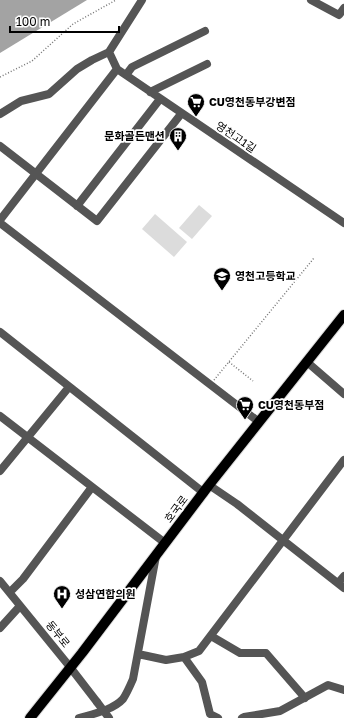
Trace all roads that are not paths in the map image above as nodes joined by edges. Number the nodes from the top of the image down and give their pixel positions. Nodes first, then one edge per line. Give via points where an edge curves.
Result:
1 (142, 0) edge
2 (312, 0) edge
3 (344, 8) edge
4 (206, 31) dead end
5 (109, 52) junction
6 (207, 64) dead end
7 (116, 69) junction
8 (126, 75) junction
9 (150, 92) junction
10 (160, 99) junction
11 (0, 114) edge
12 (181, 114) junction
13 (0, 146) edge
14 (35, 174) junction
15 (77, 206) junction
16 (0, 220) edge
17 (0, 223) edge
18 (344, 223) edge
19 (344, 315) edge
20 (0, 332) edge
21 (307, 362) junction
22 (69, 387) junction
23 (344, 394) edge
24 (0, 416) edge
25 (260, 422) junction
26 (27, 438) junction
27 (344, 460) edge
28 (0, 471) edge
29 (92, 487) junction
30 (206, 489) junction
31 (283, 540) junction
32 (165, 543) junction
33 (156, 555) junction
34 (344, 576) edge
35 (0, 581) edge
36 (341, 586) edge
37 (10, 592) junction
38 (20, 606) junction
39 (0, 628) edge
40 (211, 636) junction
41 (138, 654) junction
42 (184, 657) junction
43 (70, 667) junction
44 (344, 690) edge
45 (305, 698) junction
46 (30, 718) edge
47 (82, 718) edge
48 (109, 718) edge
49 (218, 718) edge
50 (242, 718) edge

1 - 5 street
2 - 3 street via 339,15
4 - 8 street via 132,67
5 - 7 street
5 - 11 street via 77,69 49,94 21,101
6 - 9 street
7 - 8 street, 영천고1길
7 - 14 street
8 - 9 street, 영천고1길
9 - 10 street, 영천고1길
10 - 12 street, 영천고1길
10 - 15 street
12 - 15 street via 97,221
12 - 18 street, 영천고1길
13 - 14 street
14 - 15 street
14 - 16 street
17 - 25 street
19 - 21 main road, 호국로
20 - 22 street
21 - 23 street
21 - 25 main road, 호국로
22 - 26 street
22 - 30 street
24 - 26 street
25 - 30 main road, 호국로
26 - 28 street
26 - 29 street
27 - 31 street
29 - 32 street
29 - 37 street via 23,579
30 - 31 street via 237,504
30 - 32 main road, 호국로
31 - 36 street
31 - 40 street
32 - 33 main road, 호국로
33 - 41 street
33 - 43 main road, 호국로
34 - 36 street
35 - 37 street, 동부로
37 - 38 street, 동부로
38 - 39 street
38 - 43 street, 동부로
40 - 42 street via 199,651
40 - 45 street via 240,653 266,652
41 - 42 street via 166,660
41 - 47 street via 133,679 122,700
42 - 49 street via 202,682 210,714
43 - 46 main road, 호국로
43 - 48 street, 동부로, bridge
44 - 45 street via 328,685
45 - 50 street via 280,711

